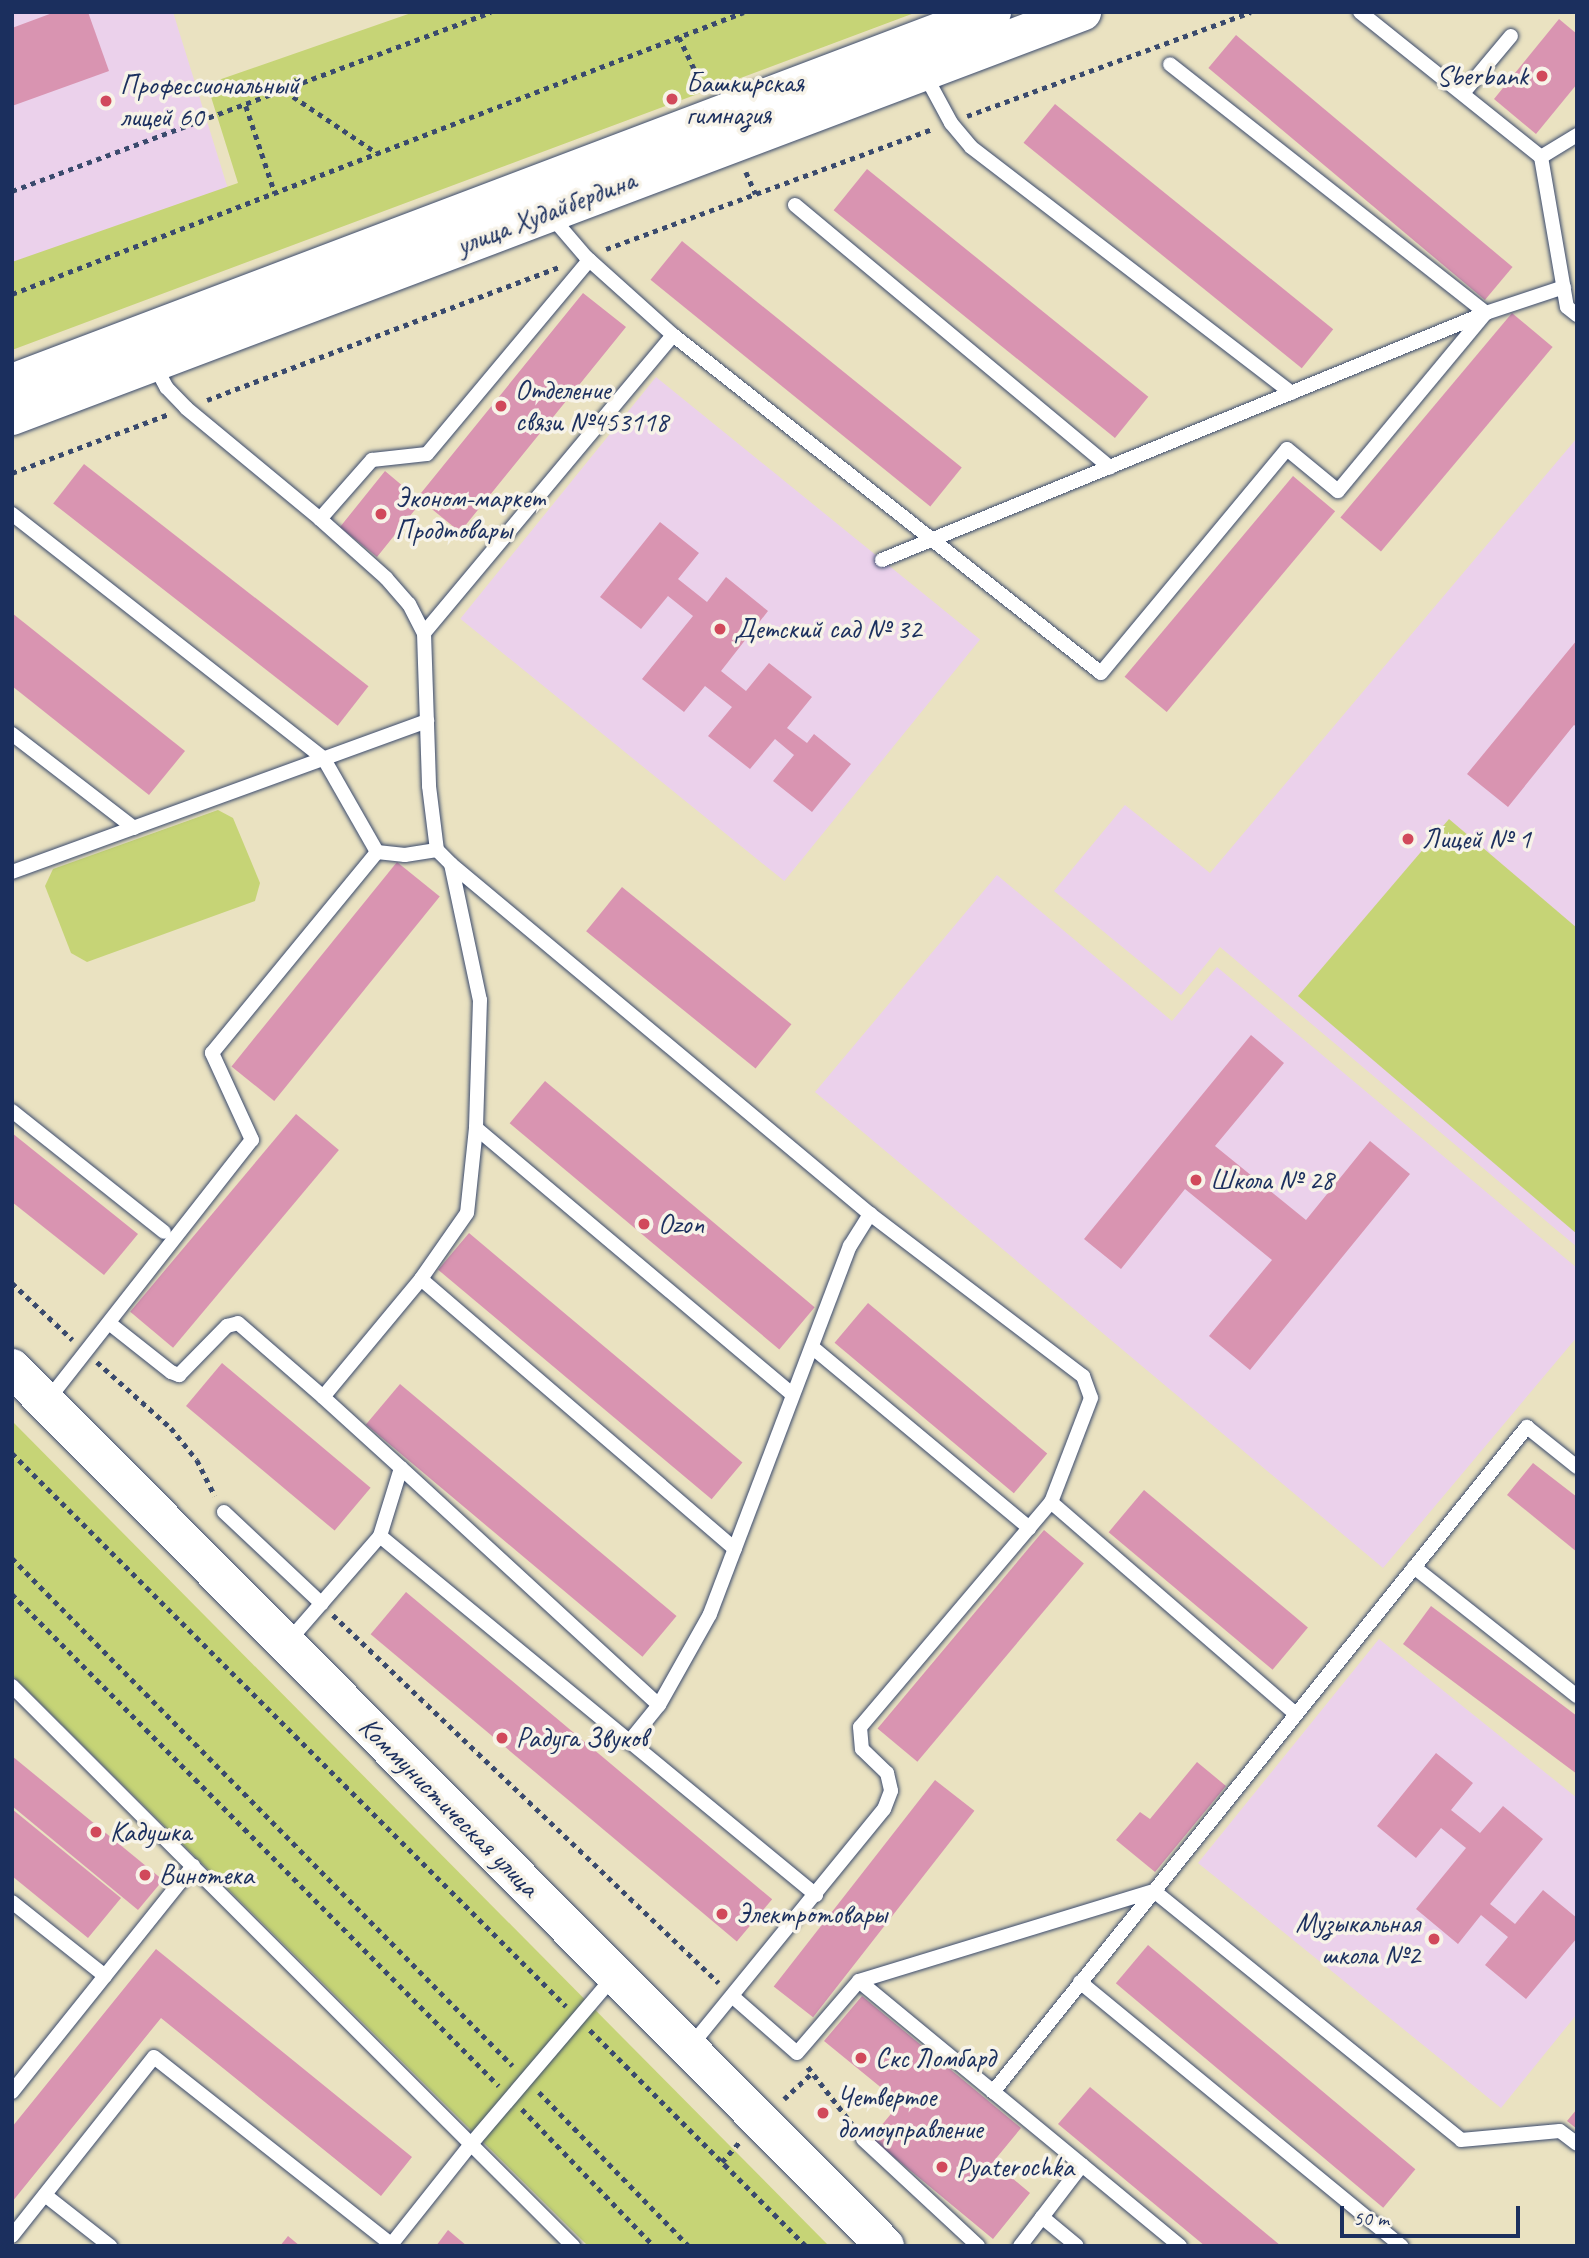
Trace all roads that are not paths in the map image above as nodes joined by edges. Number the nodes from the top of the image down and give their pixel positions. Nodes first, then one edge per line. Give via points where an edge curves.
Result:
1 (992, 12) edge
2 (1082, 12) edge
3 (1360, 12) edge
4 (1511, 36) dead end
5 (917, 57) junction
6 (1170, 64) dead end
7 (1464, 92) junction
8 (1577, 135) edge
9 (1541, 157) junction
10 (542, 199) junction
11 (795, 205) dead end
12 (587, 258) junction
13 (1564, 287) junction
14 (1486, 313) junction
15 (1577, 315) edge
16 (673, 335) junction
17 (148, 348) junction
18 (12, 383) edge
19 (1292, 393) junction
20 (12, 416) edge
21 (1110, 467) junction
22 (12, 514) edge
23 (320, 519) junction
24 (932, 540) junction
25 (882, 560) dead end
26 (424, 634) junction
27 (427, 721) junction
28 (12, 734) edge
29 (324, 759) junction
30 (134, 828) junction
31 (437, 850) junction
32 (377, 852) junction
33 (451, 864) junction
34 (12, 872) edge
35 (12, 1111) edge
36 (476, 1128) junction
37 (870, 1213) junction
38 (164, 1232) dead end
39 (421, 1279) junction
40 (109, 1322) junction
41 (812, 1347) junction
42 (12, 1368) edge
43 (793, 1395) junction
44 (323, 1397) junction
45 (47, 1402) junction
46 (1577, 1467) edge
47 (401, 1468) junction
48 (1051, 1502) junction
49 (224, 1512) road end
50 (1029, 1528) junction
51 (380, 1536) junction
52 (735, 1549) junction
53 (1414, 1567) junction
54 (322, 1604) junction
55 (285, 1644) junction
56 (12, 1686) edge
57 (1577, 1696) edge
58 (659, 1705) junction
59 (1296, 1714) junction
60 (629, 1742) junction
61 (193, 1866) junction
62 (1154, 1891) junction
63 (816, 1895) junction
64 (12, 1902) edge
65 (616, 1974) junction
66 (105, 1976) junction
67 (859, 1981) junction
68 (1080, 1982) junction
69 (732, 1996) junction
70 (689, 2048) junction
71 (12, 2092) edge
72 (993, 2092) junction
73 (863, 2139) road end
74 (472, 2143) junction
75 (1577, 2144) edge
76 (1082, 2165) junction
77 (45, 2195) junction
78 (1042, 2217) junction
79 (12, 2236) edge
80 (390, 2245) edge
81 (110, 2246) edge
82 (573, 2246) edge
83 (885, 2246) edge
84 (978, 2246) edge
85 (1020, 2246) edge
86 (1077, 2246) edge
87 (1180, 2246) edge
88 (1401, 2246) edge

1 - 5 main road, улица Худайбердина
2 - 5 main road, улица Худайбердина
3 - 7 lane
4 - 7 lane
5 - 10 main road, улица Худайбердина
5 - 19 lane via 951,122 971,147
6 - 14 lane
7 - 9 lane
8 - 9 lane
9 - 13 lane
10 - 12 lane via 565,236
10 - 17 main road, улица Худайбердина
11 - 21 lane
12 - 16 lane
12 - 23 lane via 427,454 372,460
13 - 14 lane
13 - 15 lane via 1567,307
14 - 19 lane
14 - 24 lane via 1338,491 1287,449 1101,673
16 - 24 lane
16 - 26 lane
17 - 18 main road, улица Худайбердина
17 - 20 main road, улица Худайбердина
17 - 23 lane via 167,387 186,408
19 - 21 lane
21 - 24 lane
22 - 29 lane
23 - 26 lane via 386,578 409,604
24 - 25 lane
26 - 27 lane
27 - 29 lane
27 - 31 lane
28 - 30 lane
29 - 30 lane
29 - 32 lane
30 - 34 lane
31 - 32 lane via 405,855
31 - 33 lane
32 - 40 lane via 212,1053 252,1140
33 - 36 lane via 480,1000
33 - 37 lane
35 - 38 lane
36 - 39 lane via 467,1213
36 - 43 lane
37 - 41 lane via 849,1246
37 - 48 lane via 1083,1376 1091,1398
39 - 44 lane
39 - 52 lane
40 - 44 lane via 171,1373 179,1374 227,1326 238,1323
40 - 45 lane
41 - 43 lane
41 - 50 lane
42 - 45 main road, Коммунистическая улица
43 - 52 lane
44 - 47 lane
45 - 55 main road, Коммунистическая улица
46 - 53 lane via 1527,1427
47 - 51 lane
47 - 58 lane
48 - 50 lane
48 - 59 lane
49 - 54 lane
50 - 63 lane via 860,1727 862,1749 887,1773 891,1791 884,1809
51 - 54 lane
51 - 60 lane
52 - 58 lane via 710,1614
53 - 57 lane
53 - 59 lane
54 - 55 lane
55 - 65 main road, Коммунистическая улица
56 - 61 lane
58 - 60 lane
59 - 62 lane
60 - 63 lane
61 - 66 lane
61 - 74 lane
62 - 67 lane
62 - 68 lane
62 - 75 lane via 1461,2140 1560,2131
63 - 69 lane
64 - 66 lane
65 - 70 main road, Коммунистическая улица
65 - 74 lane
66 - 71 lane
67 - 69 lane via 797,2053
67 - 72 lane
68 - 72 lane
68 - 88 lane
69 - 70 lane
70 - 83 main road, Коммунистическая улица
72 - 76 lane
73 - 84 lane
74 - 80 lane
74 - 82 lane
76 - 78 lane
76 - 87 lane
77 - 79 lane
77 - 80 lane via 154,2057
77 - 81 lane
78 - 85 lane
78 - 86 lane

